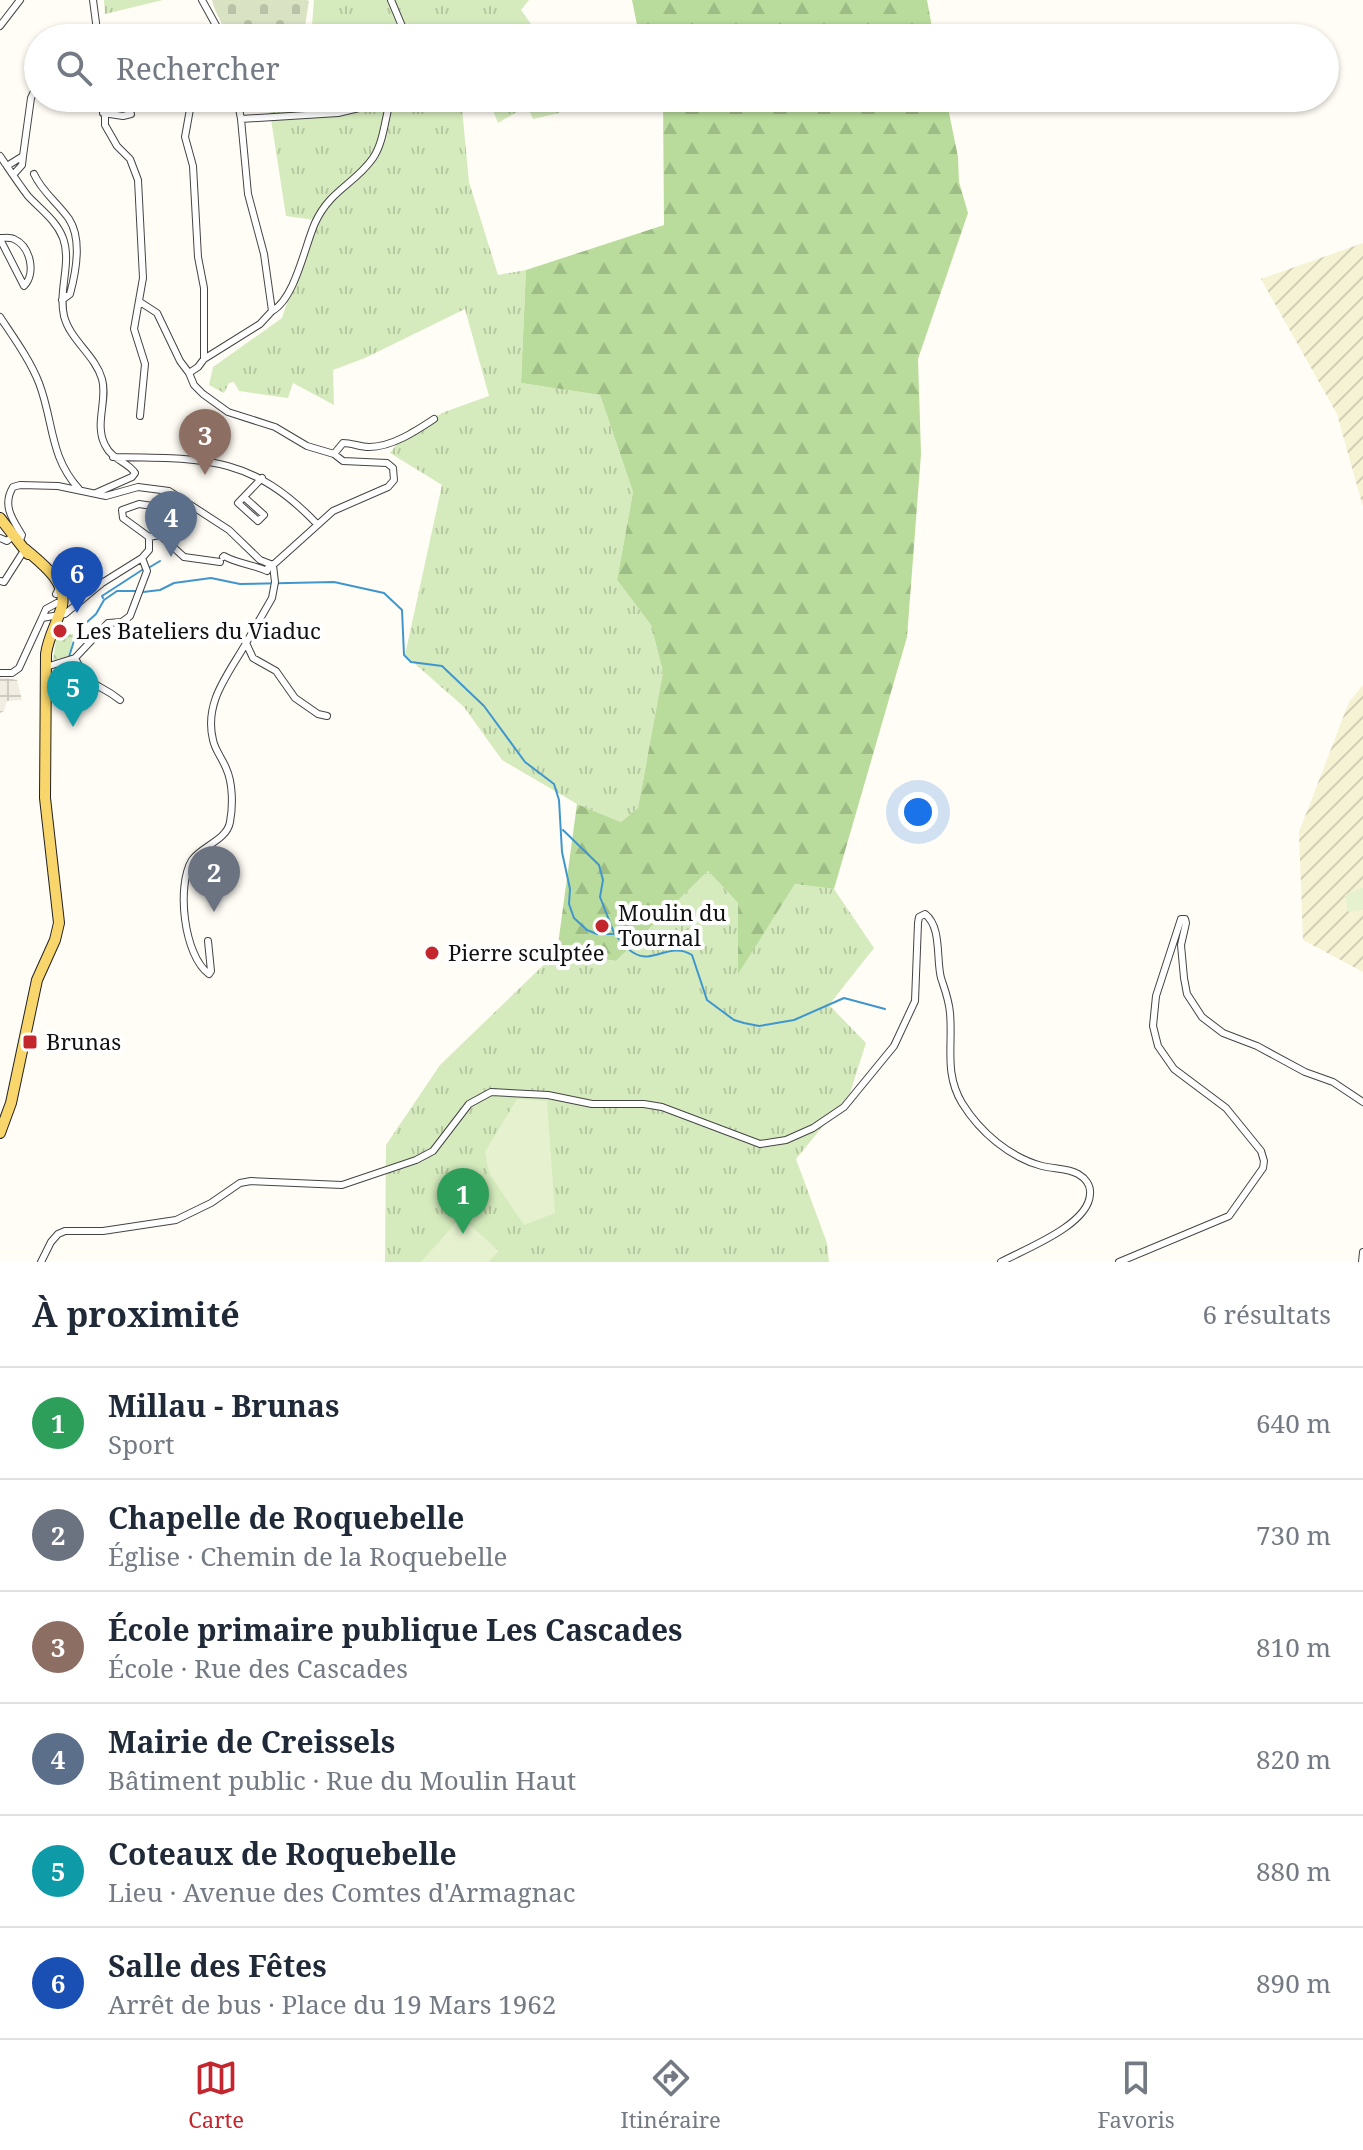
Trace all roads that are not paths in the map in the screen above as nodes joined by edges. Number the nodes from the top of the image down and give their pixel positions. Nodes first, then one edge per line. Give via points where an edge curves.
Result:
1 (93, 0) edge
2 (202, 0) edge
3 (391, 0) edge
4 (19, 2) edge
5 (96, 24) edge
6 (215, 24) edge
7 (401, 24) edge
8 (0, 26) edge
9 (29, 112) edge
10 (189, 112) edge
11 (240, 112) edge
12 (342, 112) edge
13 (387, 112) edge
14 (103, 113) joint
15 (131, 114) dead end
16 (241, 119) junction
17 (0, 156) edge
18 (23, 156) junction
19 (7, 166) junction
20 (34, 174) dead end
21 (13, 175) junction
22 (0, 238) edge
23 (62, 300) junction
24 (140, 302) junction
25 (272, 311) junction
26 (0, 317) edge
27 (204, 359) junction
28 (189, 373) junction
29 (140, 416) dead end
30 (434, 419) dead end
31 (334, 454) junction
32 (113, 457) junction
33 (262, 478) junction
34 (79, 489) junction
35 (96, 493) junction
36 (244, 497) dead end
37 (185, 504) junction
38 (0, 518) edge
39 (315, 522) junction
40 (149, 537) junction
41 (0, 538) edge
42 (19, 543) junction
43 (142, 558) junction
44 (271, 565) junction
45 (4, 580) edge
46 (100, 585) junction
47 (57, 603) junction
48 (42, 618) junction
49 (246, 643) junction
50 (75, 658) junction
51 (46, 667) junction
52 (0, 673) edge
53 (120, 700) dead end
54 (327, 716) dead end
55 (208, 941) dead end
56 (1363, 1102) edge
57 (0, 1133) edge
58 (1363, 1252) edge
59 (41, 1262) edge
60 (1001, 1262) edge
61 (1119, 1262) edge
62 (1362, 1262) edge

1 - 5 street
2 - 6 street
3 - 7 street
4 - 8 street
9 - 18 street
10 - 27 street via 185,137 193,166 204,288
11 - 16 street
12 - 16 street
13 - 25 street via 374,157 334,193 316,222 290,288
14 - 15 street
14 - 24 street via 109,135 130,159 138,180
16 - 25 street via 248,194
17 - 19 street
18 - 19 street
18 - 21 street
19 - 21 street
20 - 23 street via 73,229 74,279
21 - 23 street via 63,240
22 - 22 street via 24,286 32,269 25,250 14,239
23 - 32 street via 65,320 102,379 101,437
24 - 28 street via 157,313
24 - 29 street via 134,329 145,364
25 - 27 street
26 - 34 street via 32,367 59,461
27 - 28 street
28 - 31 street via 203,394 228,412
30 - 31 street via 382,445 343,443
31 - 39 street via 346,462 387,463 394,475 388,487
32 - 33 street via 219,463
32 - 35 street via 135,473
33 - 36 street
33 - 39 street
34 - 35 street
34 - 42 street via 13,487 9,515 22,535
35 - 37 street via 153,488 169,491
37 - 40 street via 173,509 139,504 122,510 123,518
37 - 44 street via 229,530
38 - 42 main road
39 - 44 street via 284,558
40 - 43 street via 149,550
40 - 44 street via 160,535 190,559 224,556 267,571
41 - 42 street
42 - 45 street
42 - 47 main road via 52,584
43 - 46 street
43 - 50 street via 147,571 130,616 108,623
44 - 49 street via 272,598
46 - 47 street via 65,614
46 - 47 street via 91,574 82,574
47 - 48 street
47 - 48 street
47 - 51 main road
48 - 52 street via 19,668
49 - 54 street via 253,658 276,671 295,698
49 - 55 street via 216,695 210,720 228,771 230,821 224,834 193,859 185,885 190,941 209,974
50 - 51 street
50 - 53 street via 90,684
51 - 57 main road via 44,787 59,923 37,980
56 - 61 street via 1333,1082 1223,1033 1202,1017 1187,994 1181,945 1186,923 1181,919 1156,996 1153,1026 1158,1046 1174,1069 1226,1108 1261,1151 1263,1168 1229,1216
58 - 62 street
59 - 60 street via 51,1242 65,1231 176,1220 240,1183 342,1185 416,1160 433,1151 469,1104 491,1092 662,1107 760,1144 786,1140 844,1107 894,1046 915,1001 918,923 925,914 935,930 948,998 950,1070 961,1101 981,1128 1010,1151 1074,1172 1090,1188 1089,1201 1077,1218

